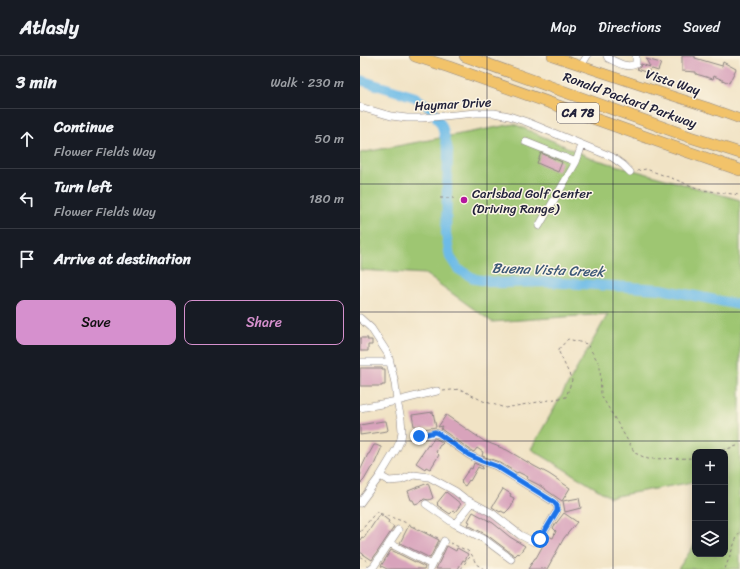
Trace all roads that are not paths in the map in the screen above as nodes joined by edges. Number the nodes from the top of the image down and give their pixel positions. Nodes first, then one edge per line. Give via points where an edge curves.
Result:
1 (416, 56) edge
2 (465, 56) edge
3 (552, 56) edge
4 (587, 56) edge
5 (607, 56) edge
6 (636, 56) edge
7 (581, 66) junction
8 (360, 107) edge
9 (740, 117) edge
10 (526, 142) dead end
11 (582, 145) junction
12 (740, 153) edge
13 (576, 162) junction
14 (740, 170) edge
15 (630, 172) road end
16 (539, 226) dead end
17 (360, 318) edge
18 (360, 362) edge
19 (390, 362) junction
20 (437, 391) road end
21 (397, 401) junction
22 (360, 408) edge
23 (419, 436) dead end
24 (380, 476) junction
25 (361, 499) edge
26 (472, 503) junction
27 (426, 504) dead end
28 (455, 524) junction
29 (398, 530) dead end
30 (444, 541) road end
31 (389, 543) junction
32 (511, 559) dead end
33 (431, 567) edge
34 (372, 568) edge

1 - 14 highway, CA 78
2 - 12 highway, Ronald Packard Parkway / CA 78
3 - 7 main road, Vista Way
4 - 7 street
5 - 6 street via 626,66 632,66 636,64
7 - 9 main road, Vista Way
8 - 11 street, Haymar Drive via 407,118 494,113 527,122
10 - 13 street
11 - 13 street
11 - 15 street, Haymar Drive via 612,157
13 - 16 street
17 - 19 street via 371,328 388,354
18 - 19 street
19 - 21 street
20 - 21 street
21 - 22 street
21 - 24 street via 401,419 401,439
23 - 26 street via 435,432 439,434 469,455 496,466 554,502 557,511 540,539 534,542 520,535 492,513
24 - 25 street
24 - 26 street via 389,481 414,475 429,477
26 - 28 street
27 - 28 street
28 - 32 street via 484,539
29 - 31 street
30 - 33 street
31 - 33 street
31 - 34 street

